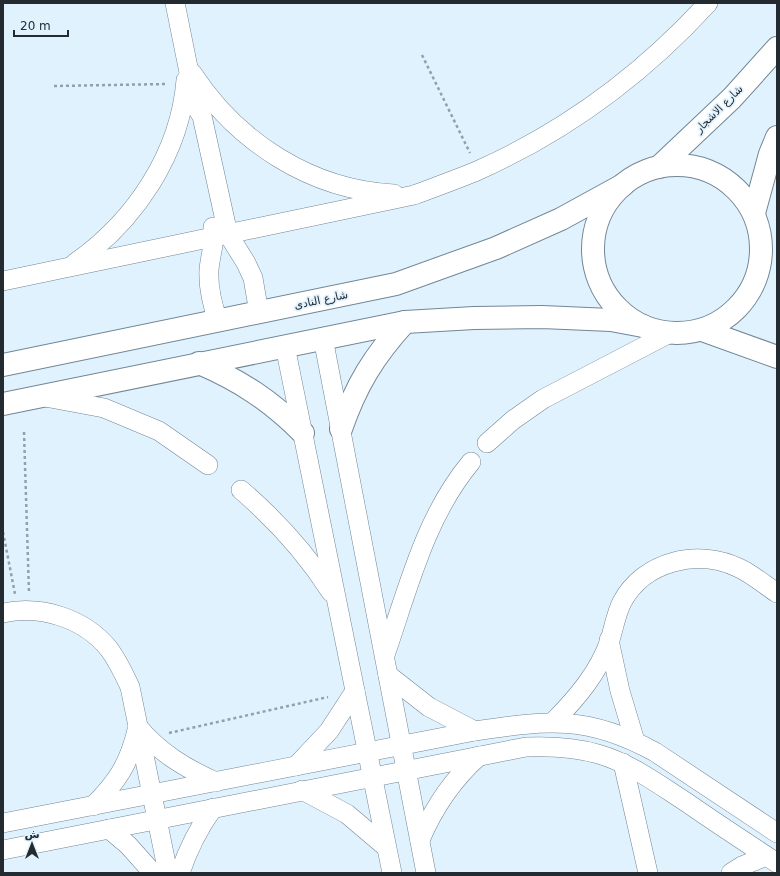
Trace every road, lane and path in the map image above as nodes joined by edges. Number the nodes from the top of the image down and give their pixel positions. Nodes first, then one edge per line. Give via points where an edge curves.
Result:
1 (175, 3) edge
2 (708, 3) edge
3 (777, 48) edge
4 (422, 56) dead end
5 (187, 64) junction
6 (185, 84) junction
7 (54, 86) dead end
8 (777, 137) edge
9 (659, 167) junction
10 (478, 170) junction
11 (623, 185) junction
12 (414, 195) junction
13 (754, 213) junction
14 (221, 235) junction
15 (762, 244) junction
16 (68, 267) junction
17 (777, 269) edge
18 (3, 281) edge
19 (259, 313) junction
20 (218, 321) junction
21 (405, 322) junction
22 (643, 326) junction
23 (702, 330) junction
24 (670, 333) junction
25 (323, 338) junction
26 (285, 346) junction
27 (777, 357) edge
28 (199, 363) junction
29 (3, 365) edge
30 (45, 396) junction
31 (3, 404) edge
32 (341, 429) junction
33 (24, 432) dead end
34 (303, 433) junction
35 (487, 443) dead end
36 (471, 462) dead end
37 (208, 465) dead end
38 (241, 490) dead end
39 (3, 532) edge
40 (777, 593) edge
41 (337, 601) junction
42 (17, 611) edge
43 (610, 640) junction
44 (384, 656) junction
45 (388, 675) junction
46 (355, 691) junction
47 (553, 722) junction
48 (475, 731) junction
49 (142, 732) junction
50 (635, 741) junction
51 (401, 746) junction
52 (368, 752) junction
53 (479, 756) junction
54 (623, 763) junction
55 (296, 766) junction
56 (406, 770) junction
57 (372, 776) junction
58 (216, 782) junction
59 (302, 790) junction
60 (152, 794) junction
61 (93, 806) junction
62 (214, 808) junction
63 (157, 819) junction
64 (3, 823) edge
65 (109, 829) junction
66 (777, 833) edge
67 (420, 840) junction
68 (386, 847) junction
69 (3, 850) edge
70 (772, 860) edge
71 (153, 873) edge
72 (168, 873) edge
73 (180, 873) edge
74 (392, 873) edge
75 (426, 873) edge
76 (648, 873) edge
77 (731, 873) edge

1 - 5 street
2 - 10 street via 652,59 612,91 538,140
3 - 9 street, شارع الاشجار via 732,98
4 - 10 path
5 - 6 street
5 - 12 street via 203,90 223,113 269,153 324,180 383,194
5 - 14 street via 196,107 194,121
6 - 7 path
6 - 16 street via 181,112 173,138 148,189 113,233
8 - 13 street
9 - 11 street via 646,171
9 - 13 street via 696,167 714,174 744,197
10 - 12 street
11 - 19 street, شارع النادى via 529,234 430,273 396,284
11 - 22 street via 608,200 598,219 593,240 594,261 599,282 610,300 625,315
12 - 14 street
13 - 15 street
14 - 16 street
14 - 19 street via 243,258 253,278
14 - 20 street via 211,253 210,288
15 - 17 street
15 - 23 street via 758,275 747,297 724,319
16 - 18 street
19 - 20 street, شارع النادى
20 - 29 street, شارع النادى
21 - 22 street via 542,317 610,320
21 - 25 street
21 - 32 street via 384,345 366,371 351,399
22 - 24 street
23 - 24 street
23 - 27 street
24 - 35 street via 542,399
25 - 26 street
25 - 32 street
26 - 28 street
26 - 34 street
28 - 30 street
28 - 34 street via 255,392
30 - 31 street
30 - 37 street via 104,408 159,431
32 - 44 street
33 - 42 path
34 - 41 street
36 - 44 street via 444,500 429,531
38 - 41 street via 294,541
39 - 42 path
40 - 43 street via 739,568 718,560 696,558 674,561 654,570 636,584 622,602
41 - 46 street
42 - 49 street via 52,613 73,621 92,633 108,648 130,687
43 - 47 street via 587,685
43 - 50 street via 620,691
44 - 45 street
45 - 48 street via 429,707
45 - 51 street
46 - 49 path
46 - 52 street
46 - 55 street via 329,731
47 - 48 street via 526,723
47 - 50 street via 595,727
48 - 51 street
49 - 58 street via 179,764
49 - 60 street
49 - 61 street via 123,770 110,789
50 - 66 street
51 - 52 street
51 - 56 street
52 - 55 street
52 - 57 street
53 - 54 street via 526,747 550,746 599,754
53 - 56 street
53 - 67 street via 460,773 444,794 430,816
54 - 70 street
54 - 76 street
55 - 58 street
56 - 57 street
56 - 67 street
57 - 59 street
57 - 68 street
58 - 60 street
59 - 62 street
59 - 68 street via 347,814
60 - 61 street
60 - 63 street
61 - 64 street
62 - 63 street
62 - 73 street via 198,829
63 - 65 street
63 - 72 street
65 - 69 street
65 - 71 street via 128,845
67 - 75 street
68 - 74 street
70 - 77 street via 742,866

